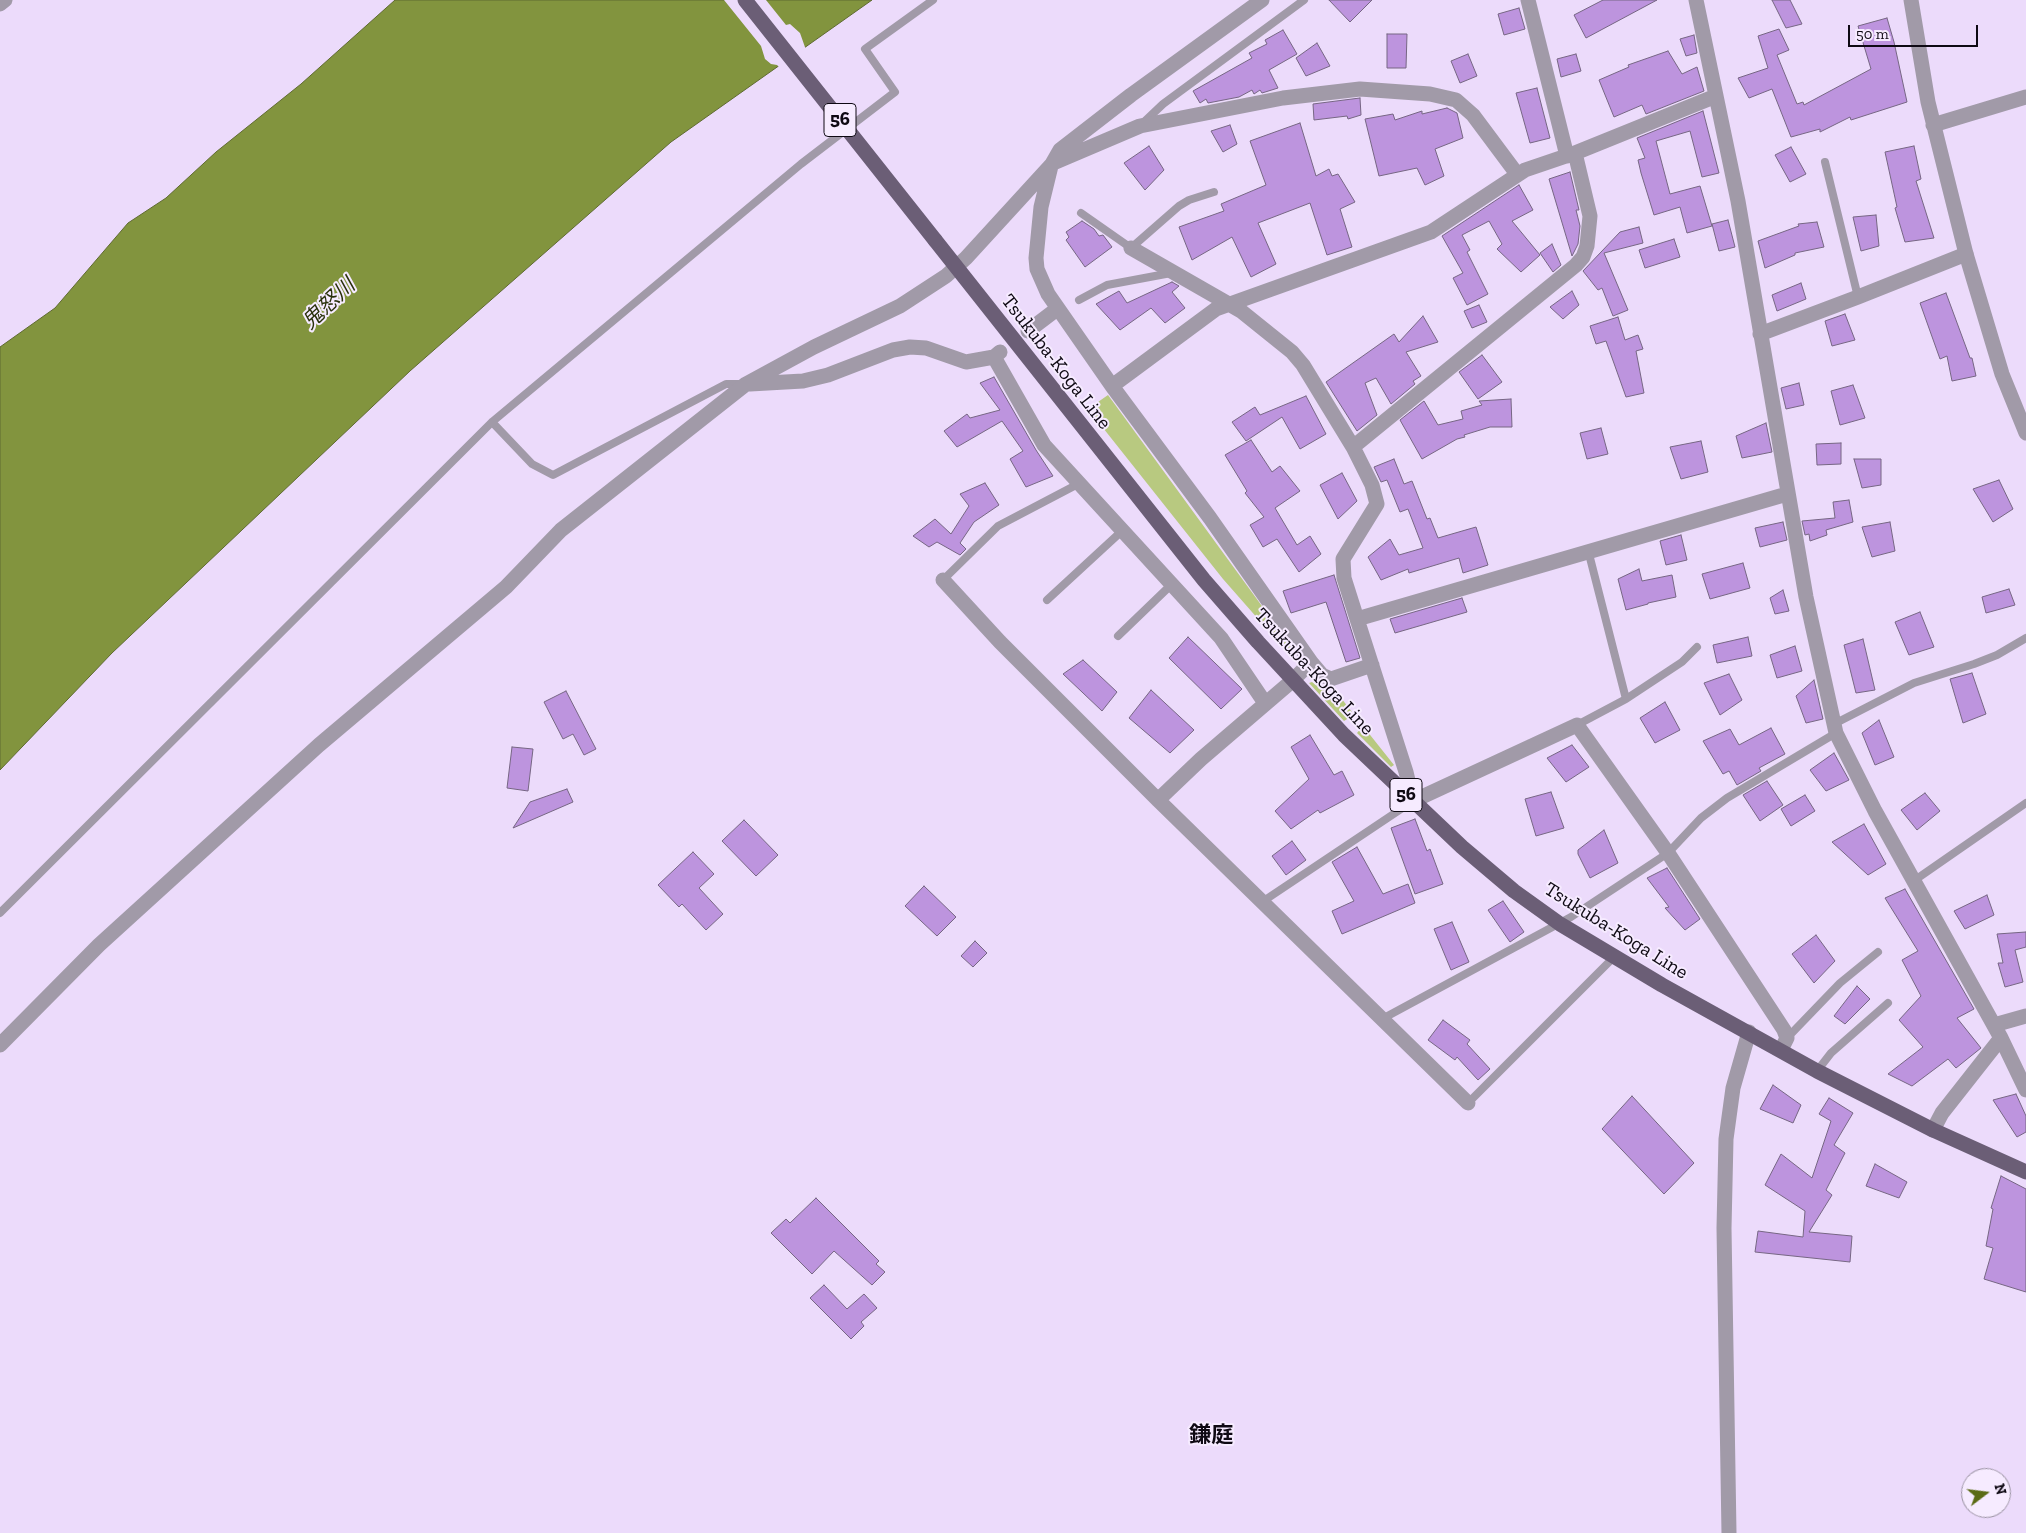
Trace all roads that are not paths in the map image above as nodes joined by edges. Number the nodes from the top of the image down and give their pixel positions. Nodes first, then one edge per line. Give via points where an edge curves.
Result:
1 (4, 0) edge
2 (745, 0) edge
3 (933, 0) edge
4 (1262, 0) edge
5 (1304, 0) edge
6 (1528, 0) edge
7 (1696, 0) edge
8 (1910, 0) edge
9 (0, 4) edge
10 (1716, 96) junction
11 (2026, 97) edge
12 (1933, 125) junction
13 (1140, 126) junction
14 (1571, 154) junction
15 (1825, 162) dead end
16 (1052, 164) junction
17 (1517, 174) junction
18 (1214, 192) dead end
19 (1082, 213) dead end
20 (1131, 248) junction
21 (1966, 254) junction
22 (956, 268) junction
23 (1172, 273) junction
24 (1858, 297) junction
25 (1079, 300) dead end
26 (1228, 303) junction
27 (1057, 309) junction
28 (1028, 331) dead end
29 (1760, 334) junction
30 (746, 384) junction
31 (1112, 386) junction
32 (492, 422) junction
33 (2026, 433) edge
34 (1354, 448) junction
35 (1080, 483) junction
36 (1787, 494) junction
37 (1123, 530) junction
38 (1588, 550) junction
39 (944, 580) joint
40 (1172, 584) junction
41 (1047, 600) dead end
42 (1357, 619) junction
43 (1118, 636) dead end
44 (2026, 638) edge
45 (1697, 647) dead end
46 (1311, 662) junction
47 (1372, 665) junction
48 (1292, 681) junction
49 (1626, 699) junction
50 (1264, 703) junction
51 (1577, 725) junction
52 (1835, 728) junction
53 (1158, 800) junction
54 (1413, 801) junction
55 (2026, 804) edge
56 (1668, 852) junction
57 (1915, 880) junction
58 (1262, 902) junction
59 (0, 913) edge
60 (1560, 924) junction
61 (1878, 952) dead end
62 (1614, 957) junction
63 (1888, 1003) dead end
64 (2026, 1016) edge
65 (1382, 1019) junction
66 (1997, 1031) junction
67 (1749, 1032) junction
68 (0, 1044) edge
69 (1784, 1044) junction
70 (1818, 1071) junction
71 (2026, 1090) edge
72 (1468, 1103) joint
73 (1933, 1130) junction
74 (2026, 1172) edge
75 (1729, 1533) edge

1 - 9 street
2 - 22 main road, Tsukuba-Koga Line / 56, bridge
3 - 32 lane via 865,49 895,92 801,164
4 - 16 street via 1073,139 1060,150
5 - 13 lane via 1163,104
6 - 14 street
7 - 10 street
8 - 12 street
10 - 14 street
10 - 29 street via 1738,201
11 - 12 street
12 - 21 street
13 - 16 street
13 - 17 street via 1308,94 1360,89 1430,94 1464,105
14 - 17 street
14 - 34 street via 1590,216 1583,257
15 - 24 lane
16 - 22 street
16 - 27 street via 1041,207 1036,258 1042,281
17 - 26 street via 1431,232
18 - 20 lane via 1180,206
19 - 20 lane
20 - 23 street
21 - 24 street
21 - 33 street via 1997,357
22 - 30 street via 900,306
22 - 48 main road, Tsukuba-Koga Line / 56 via 1204,580
23 - 25 lane via 1107,285
23 - 26 street
24 - 29 street
26 - 31 street
26 - 34 street via 1261,326 1298,359
27 - 28 street
27 - 31 street
29 - 36 street
30 - 32 lane via 726,384 553,475 532,464
30 - 35 street via 803,381 910,347 926,348 966,362 997,354 1044,445
30 - 68 street via 561,530 506,587 319,745 99,946
31 - 46 street
32 - 59 lane
34 - 42 street via 1372,484 1377,504 1344,559 1344,578
35 - 37 street
35 - 39 lane via 998,526
36 - 38 street
36 - 52 street
37 - 40 street
37 - 41 lane
38 - 42 street
38 - 49 lane
39 - 53 street via 1000,642
40 - 43 lane
40 - 50 street via 1221,638
42 - 47 street
44 - 52 lane via 1997,655 1880,698
45 - 49 lane via 1682,662
46 - 47 street via 1330,679
46 - 48 street
47 - 54 street
48 - 50 street
48 - 54 main road, Tsukuba-Koga Line / 56
49 - 51 lane
50 - 53 street
51 - 54 street
51 - 56 street
52 - 56 lane via 1727,798 1701,818
52 - 57 street via 1875,811
53 - 58 street
54 - 58 lane
54 - 60 main road, Tsukuba-Koga Line / 56 via 1514,891
55 - 57 lane
56 - 60 lane
56 - 69 street via 1784,1030
57 - 66 street
58 - 65 street
60 - 62 main road, Tsukuba-Koga Line / 56
60 - 65 lane
61 - 69 lane via 1840,982
62 - 67 main road, Tsukuba-Koga Line / 56
62 - 72 lane
63 - 70 lane via 1831,1053
64 - 66 street
65 - 72 street
66 - 71 street
66 - 73 street
67 - 69 main road, Tsukuba-Koga Line / 56
67 - 75 street via 1733,1088 1726,1139 1724,1238
69 - 70 main road, Tsukuba-Koga Line / 56
70 - 73 main road, Tsukuba-Koga Line / 56
73 - 74 main road, Tsukuba-Koga Line / 56

